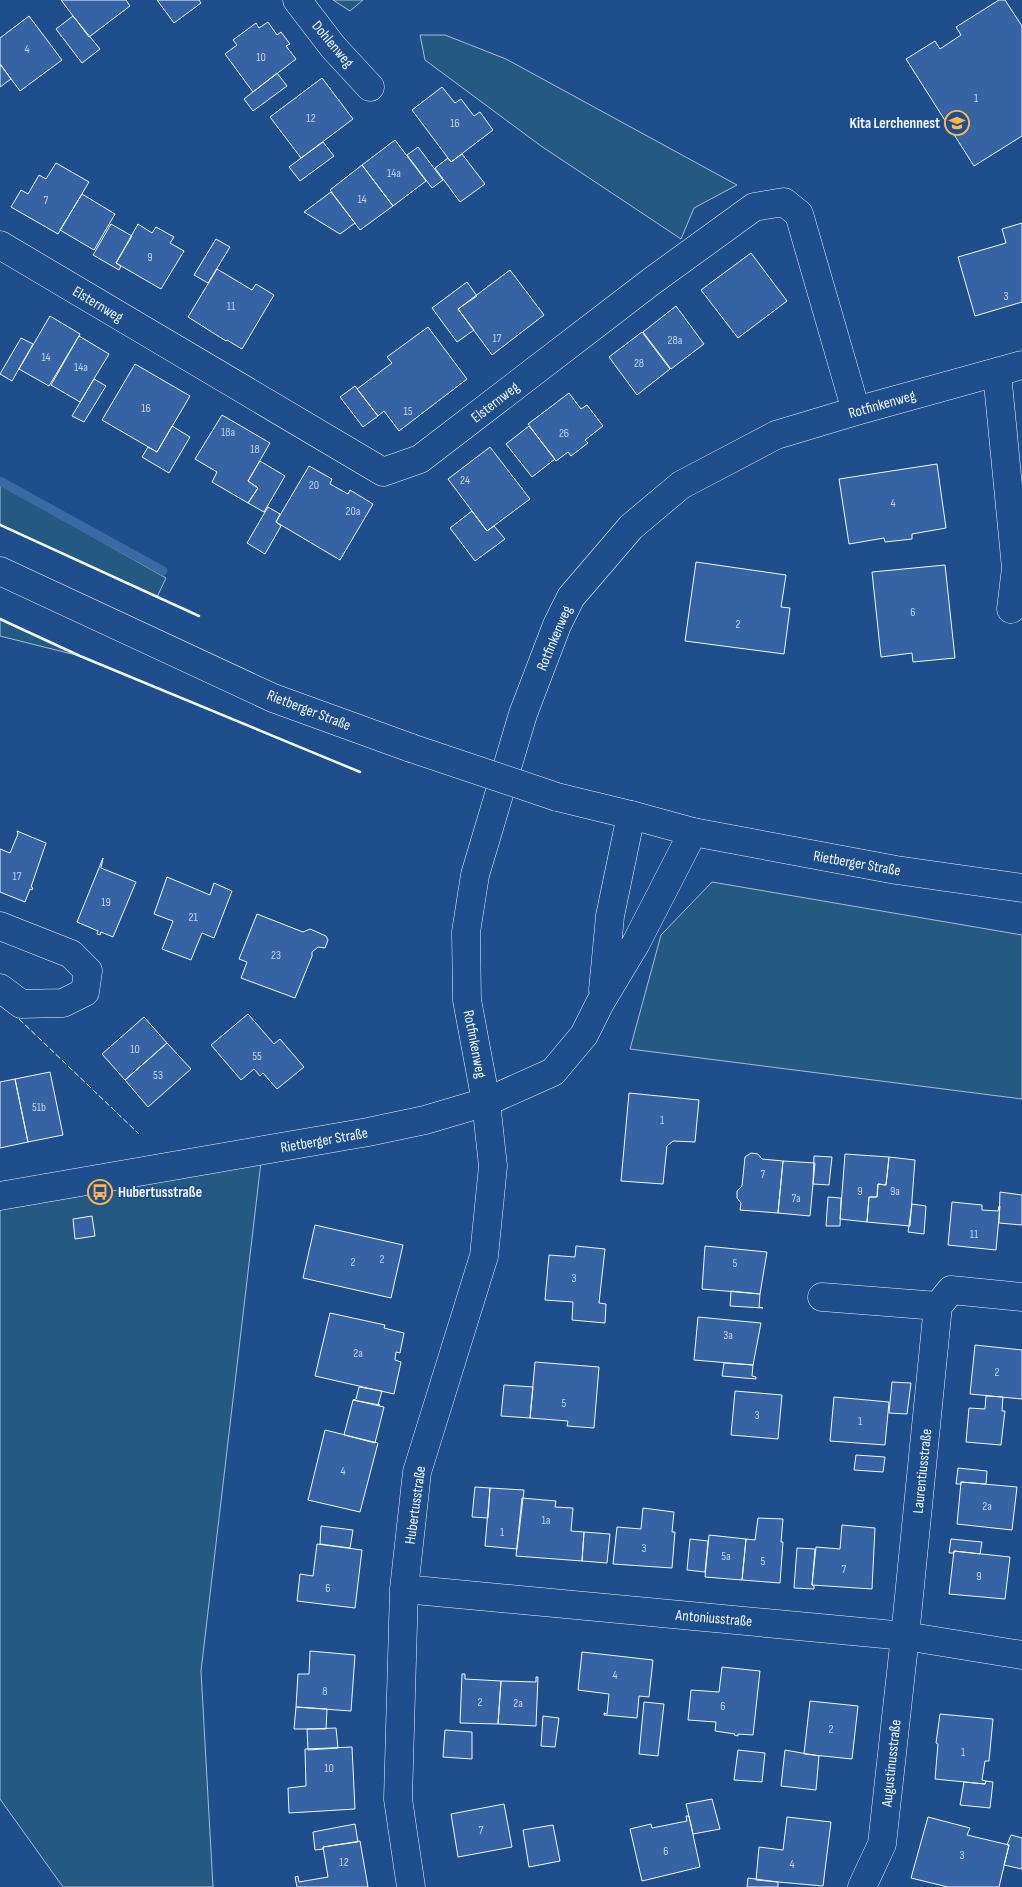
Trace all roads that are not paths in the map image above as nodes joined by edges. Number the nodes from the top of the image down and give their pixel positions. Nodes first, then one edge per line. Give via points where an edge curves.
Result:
1 (298, 0) edge
2 (370, 87) dead end
3 (0, 245) edge
4 (1010, 369) edge
5 (856, 411) junction
6 (0, 571) edge
7 (1011, 610) dead end
8 (631, 814) junction
9 (693, 832) junction
10 (1022, 888) edge
11 (0, 926) edge
12 (0, 988) edge
13 (602, 999) junction
14 (486, 1102) junction
15 (0, 1196) edge
16 (822, 1297) dead end
17 (1022, 1297) edge
18 (938, 1306) junction
19 (404, 1590) junction
20 (905, 1636) junction
21 (1022, 1655) edge
22 (411, 1887) edge
23 (862, 1887) edge

1 - 2 street, Dohlenweg via 333,47
3 - 5 street, Elsternweg via 383,472 420,459 754,207 784,202 799,214
4 - 5 street, Rotfinkenweg
4 - 7 street, Rotfinkenweg via 1016,568
5 - 14 street, Rotfinkenweg via 776,435 681,485 631,527 571,597 523,714 475,875 466,932 467,1000
6 - 8 street, Rietberger Straße, bridge via 273,698 557,797
8 - 9 street, Rietberger Straße
8 - 13 street, Rietberger Straße via 610,916
9 - 10 street, Rietberger Straße via 896,870
9 - 13 street, Rietberger Straße via 636,943
11 - 12 street via 71,954 88,971 86,992 63,1003 21,1004
13 - 14 street, Rietberger Straße via 584,1035 553,1072
14 - 15 street, Rietberger Straße via 368,1132
14 - 19 street, Hubertusstraße via 493,1166 484,1256 417,1472
16 - 18 street
17 - 18 street via 951,1290
18 - 20 street, Laurentiusstraße
19 - 20 street, Antoniusstraße
19 - 22 street, Hubertusstraße via 398,1799
20 - 21 street, Antoniusstraße
20 - 23 street, Augustinusstraße via 882,1844

